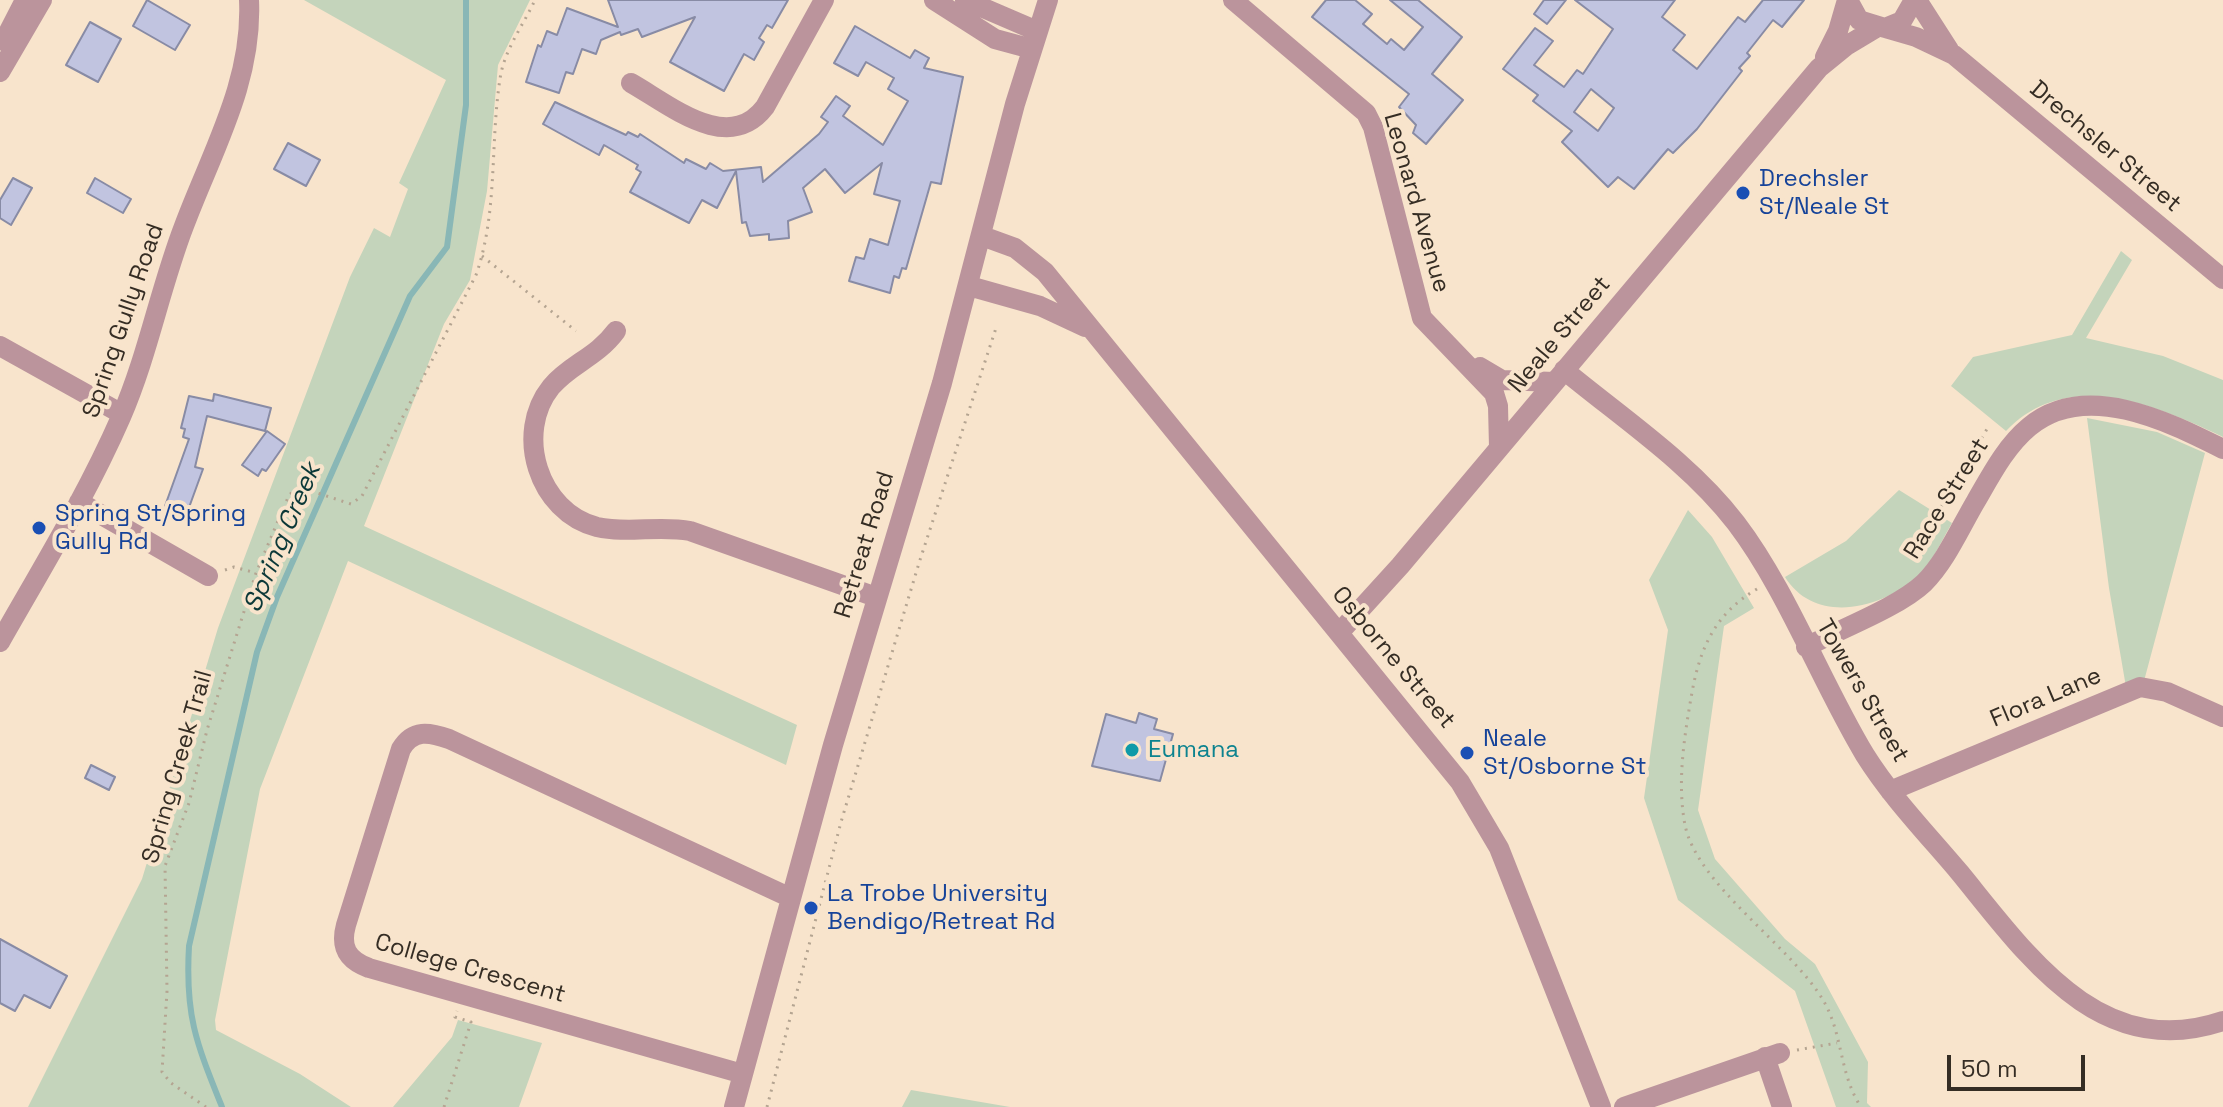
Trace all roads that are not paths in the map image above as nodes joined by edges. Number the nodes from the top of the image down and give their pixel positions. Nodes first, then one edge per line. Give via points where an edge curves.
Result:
1 (25, 0) edge
2 (42, 0) edge
3 (249, 0) edge
4 (824, 0) edge
5 (934, 0) edge
6 (965, 0) edge
7 (1048, 0) edge
8 (1233, 0) edge
9 (1848, 0) edge
10 (1915, 0) edge
11 (1880, 28) junction
12 (1035, 40) junction
13 (0, 48) edge
14 (1954, 55) junction
15 (1819, 68) junction
16 (0, 72) edge
17 (631, 83) dead end
18 (982, 236) junction
19 (2223, 279) edge
20 (969, 286) junction
21 (1092, 330) junction
22 (616, 331) dead end
23 (0, 346) edge
24 (1469, 363) junction
25 (1559, 376) junction
26 (122, 414) junction
27 (1499, 447) junction
28 (2223, 449) edge
29 (79, 502) junction
30 (208, 576) road end
31 (876, 597) junction
32 (1339, 633) junction
33 (0, 642) edge
34 (1806, 647) junction
35 (2223, 717) edge
36 (1890, 791) junction
37 (791, 898) junction
38 (2223, 1021) edge
39 (743, 1074) junction
40 (734, 1107) edge
41 (1601, 1107) edge
42 (1624, 1107) edge
43 (1782, 1107) edge

1 - 13 street
2 - 16 street
3 - 26 street, Spring Gully Road via 248,54 239,87 177,245
4 - 17 street via 765,107 740,127 708,125
5 - 12 street via 995,39
6 - 12 street
7 - 12 street, Retreat Road
8 - 24 street, Leonard Avenue via 1366,113 1422,318
9 - 11 street via 1859,20
9 - 15 street, Neale Street
10 - 11 street, Neale Street via 1902,21
10 - 14 street, Drechsler Street
11 - 14 street, Drechsler Street
11 - 15 street, Neale Street
12 - 18 street, Retreat Road
14 - 19 street, Drechsler Street
15 - 25 street, Neale Street
18 - 20 street, Retreat Road
18 - 21 street, Osborne Street via 1030,258
20 - 21 street, Osborne Street via 1040,306
20 - 31 street, Retreat Road
21 - 32 street, Osborne Street
22 - 31 street via 596,355 559,379 537,412 533,448 540,475 556,500 596,527 690,531
23 - 26 street
24 - 25 street, Leonard Avenue via 1502,380
24 - 27 street, Leonard Avenue via 1496,397
25 - 27 street, Neale Street
25 - 34 street, Towers Street via 1654,444 1721,506 1746,538
26 - 29 street, Spring Gully Road
27 - 32 street, Neale Street
28 - 34 street, Race Street via 2132,412 2085,405 2052,412 2012,445 1923,584
29 - 30 street
29 - 33 street, Spring Gully Road
31 - 37 street, Retreat Road
32 - 41 street, Osborne Street via 1481,814
34 - 36 street, Towers Street
35 - 36 street, Flora Lane via 2167,692 2140,687
36 - 38 street, Towers Street via 2027,955 2066,992 2088,1007 2139,1026 2197,1029
37 - 39 street, Retreat Road
37 - 39 street, College Crescent via 428,733 417,734 401,749 346,925 343,944 362,966
39 - 40 street, Retreat Road
42 - 43 street via 1772,1055

